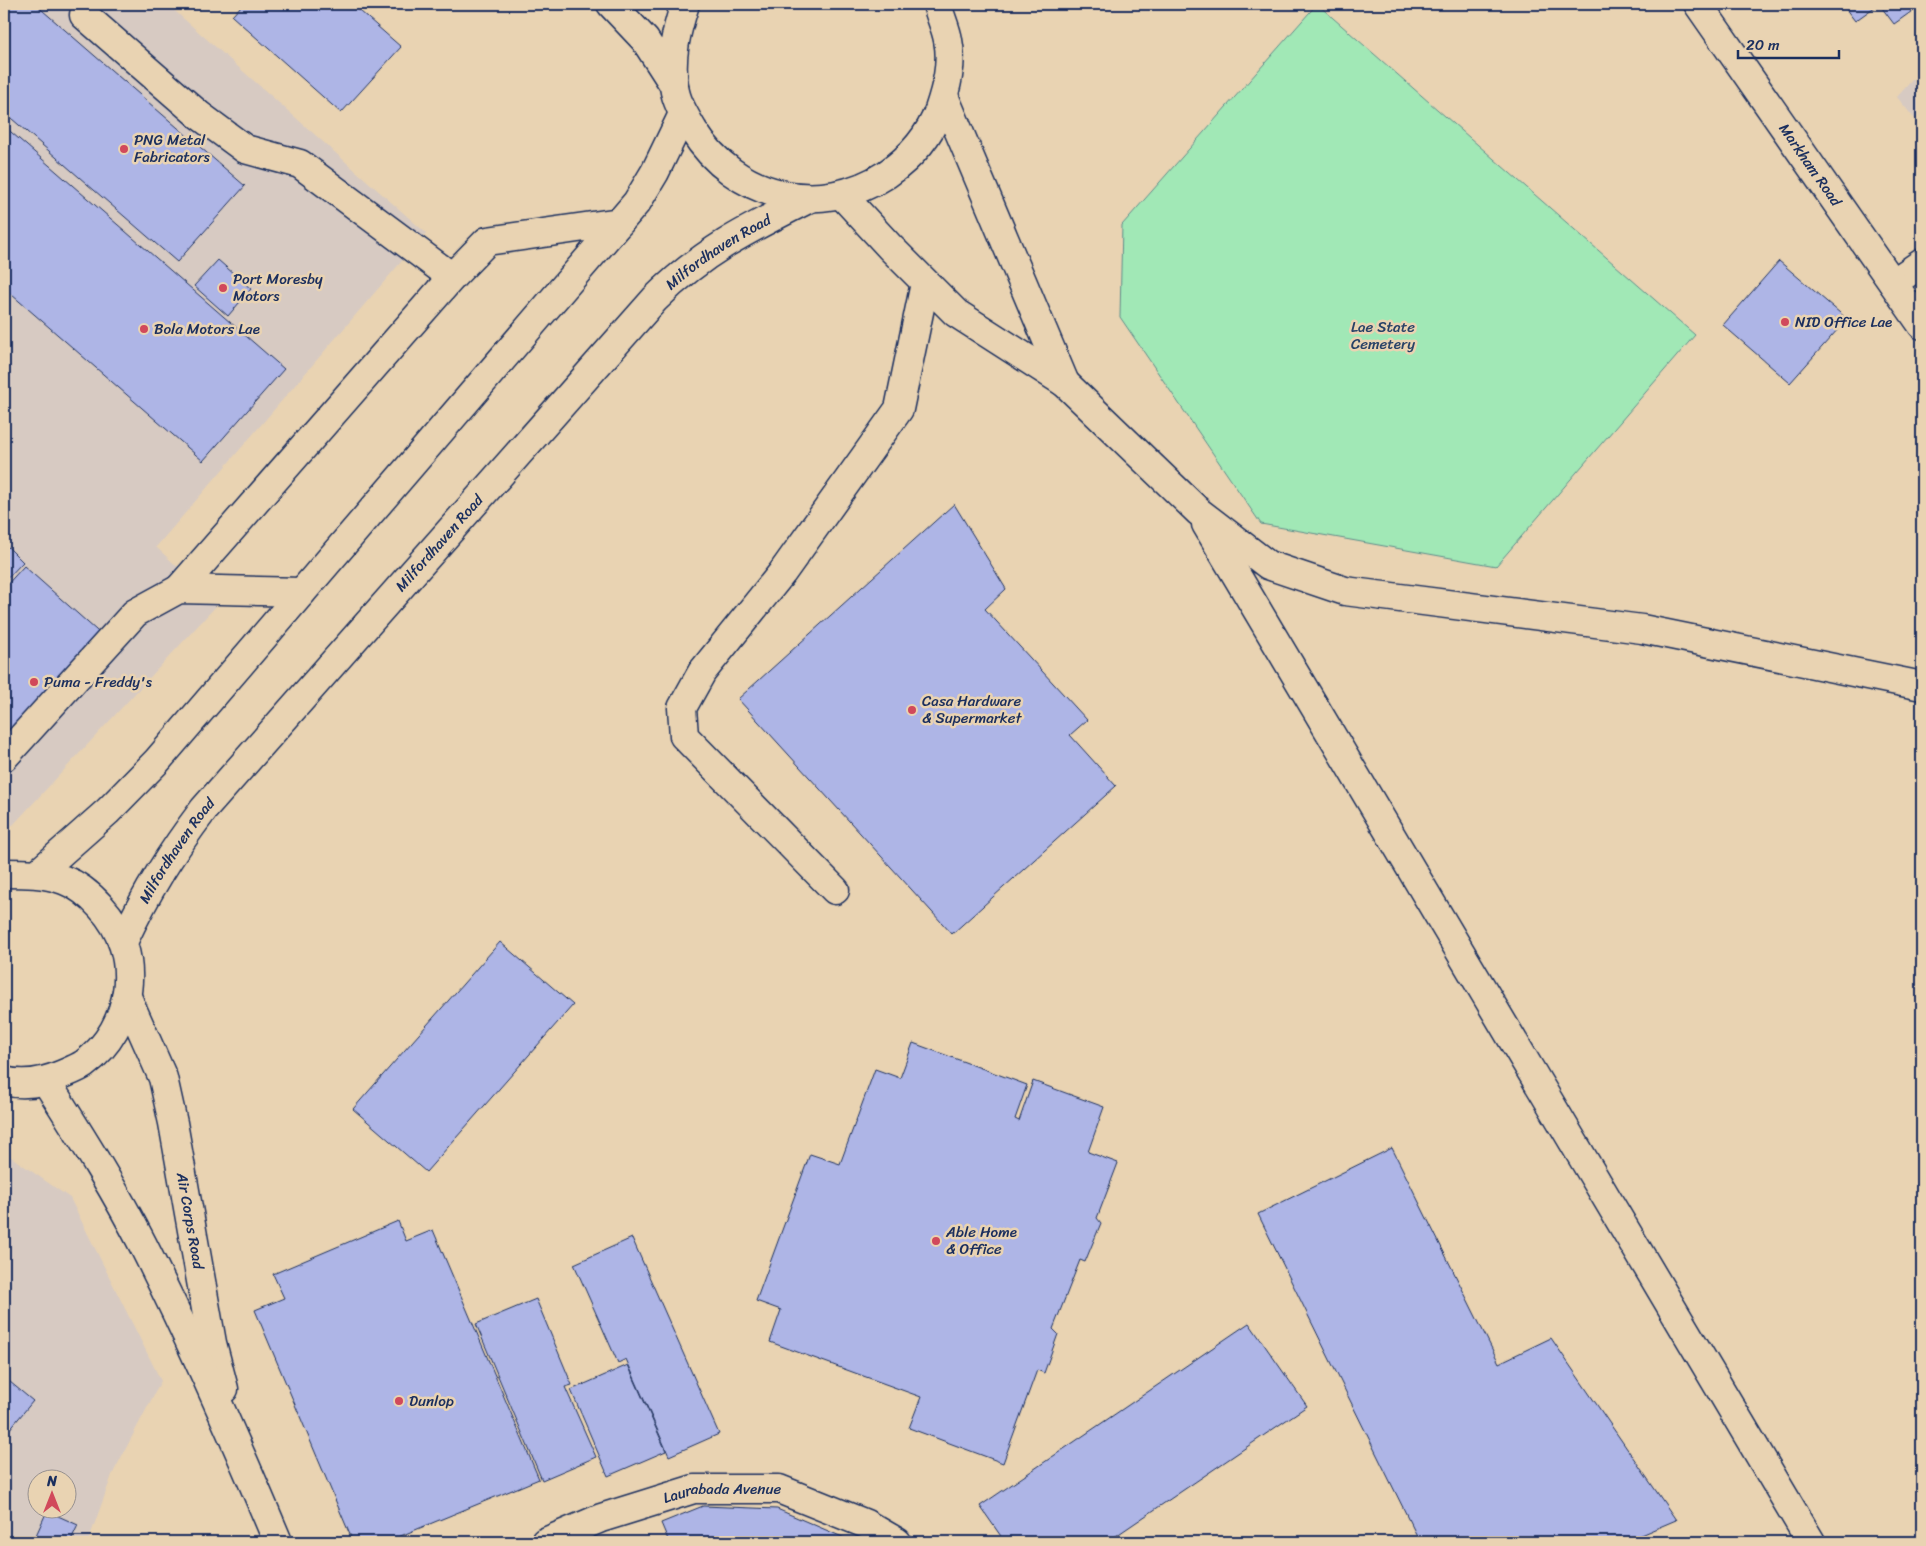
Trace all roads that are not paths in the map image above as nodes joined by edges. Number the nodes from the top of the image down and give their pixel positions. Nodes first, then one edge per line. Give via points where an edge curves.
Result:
1 (611, 4) edge
2 (685, 4) edge
3 (937, 4) edge
4 (959, 4) edge
5 (1698, 4) edge
6 (84, 15) dead end
7 (948, 41) junction
8 (674, 85) junction
9 (944, 96) junction
10 (683, 114) junction
11 (841, 194) junction
12 (810, 198) junction
13 (620, 222) junction
14 (1922, 263) edge
15 (452, 277) junction
16 (926, 282) junction
17 (1893, 283) junction
18 (1922, 325) edge
19 (1065, 383) junction
20 (1199, 512) junction
21 (179, 589) junction
22 (302, 592) junction
23 (1922, 686) edge
24 (4, 757) edge
25 (4, 873) edge
26 (38, 873) junction
27 (835, 890) dead end
28 (123, 942) junction
29 (128, 996) junction
30 (46, 1081) junction
31 (7, 1083) edge
32 (238, 1449) junction
33 (278, 1542) edge
34 (545, 1542) edge
35 (897, 1542) edge
36 (1811, 1542) edge

1 - 8 street via 645,40
2 - 8 street via 674,41
3 - 7 street
4 - 7 street
5 - 17 street, Markham Road
6 - 15 street via 199,115 245,149 300,164
7 - 9 street via 948,85
8 - 10 street
9 - 11 street via 933,127 905,162 869,186
9 - 19 street
10 - 12 street via 706,152 740,179 782,196
10 - 13 street via 655,172
11 - 12 street
11 - 16 street
12 - 28 street, Milfordhaven Road via 730,238 679,274 655,299 204,809 168,857
13 - 15 street via 487,241
13 - 22 street
14 - 17 street
15 - 21 street
16 - 19 street via 956,313
16 - 27 street via 899,408 782,573 702,672 682,708 684,736
17 - 18 street, Markham Road
19 - 20 street
20 - 23 street via 1268,565 1344,591 1642,629
20 - 36 street
21 - 22 street
21 - 24 street via 135,613
22 - 26 street via 157,761 108,811
25 - 26 street
26 - 28 street via 66,881 90,896 110,916
28 - 29 street via 129,969
29 - 30 street via 112,1035 84,1065
29 - 32 street, Air Corps Road via 163,1078 212,1343
30 - 31 street
30 - 32 street, Air Corps Road via 103,1172 142,1245
32 - 33 street, Air Corps Road
34 - 35 street, Laurabada Avenue via 601,1518 694,1489 780,1489 866,1524

